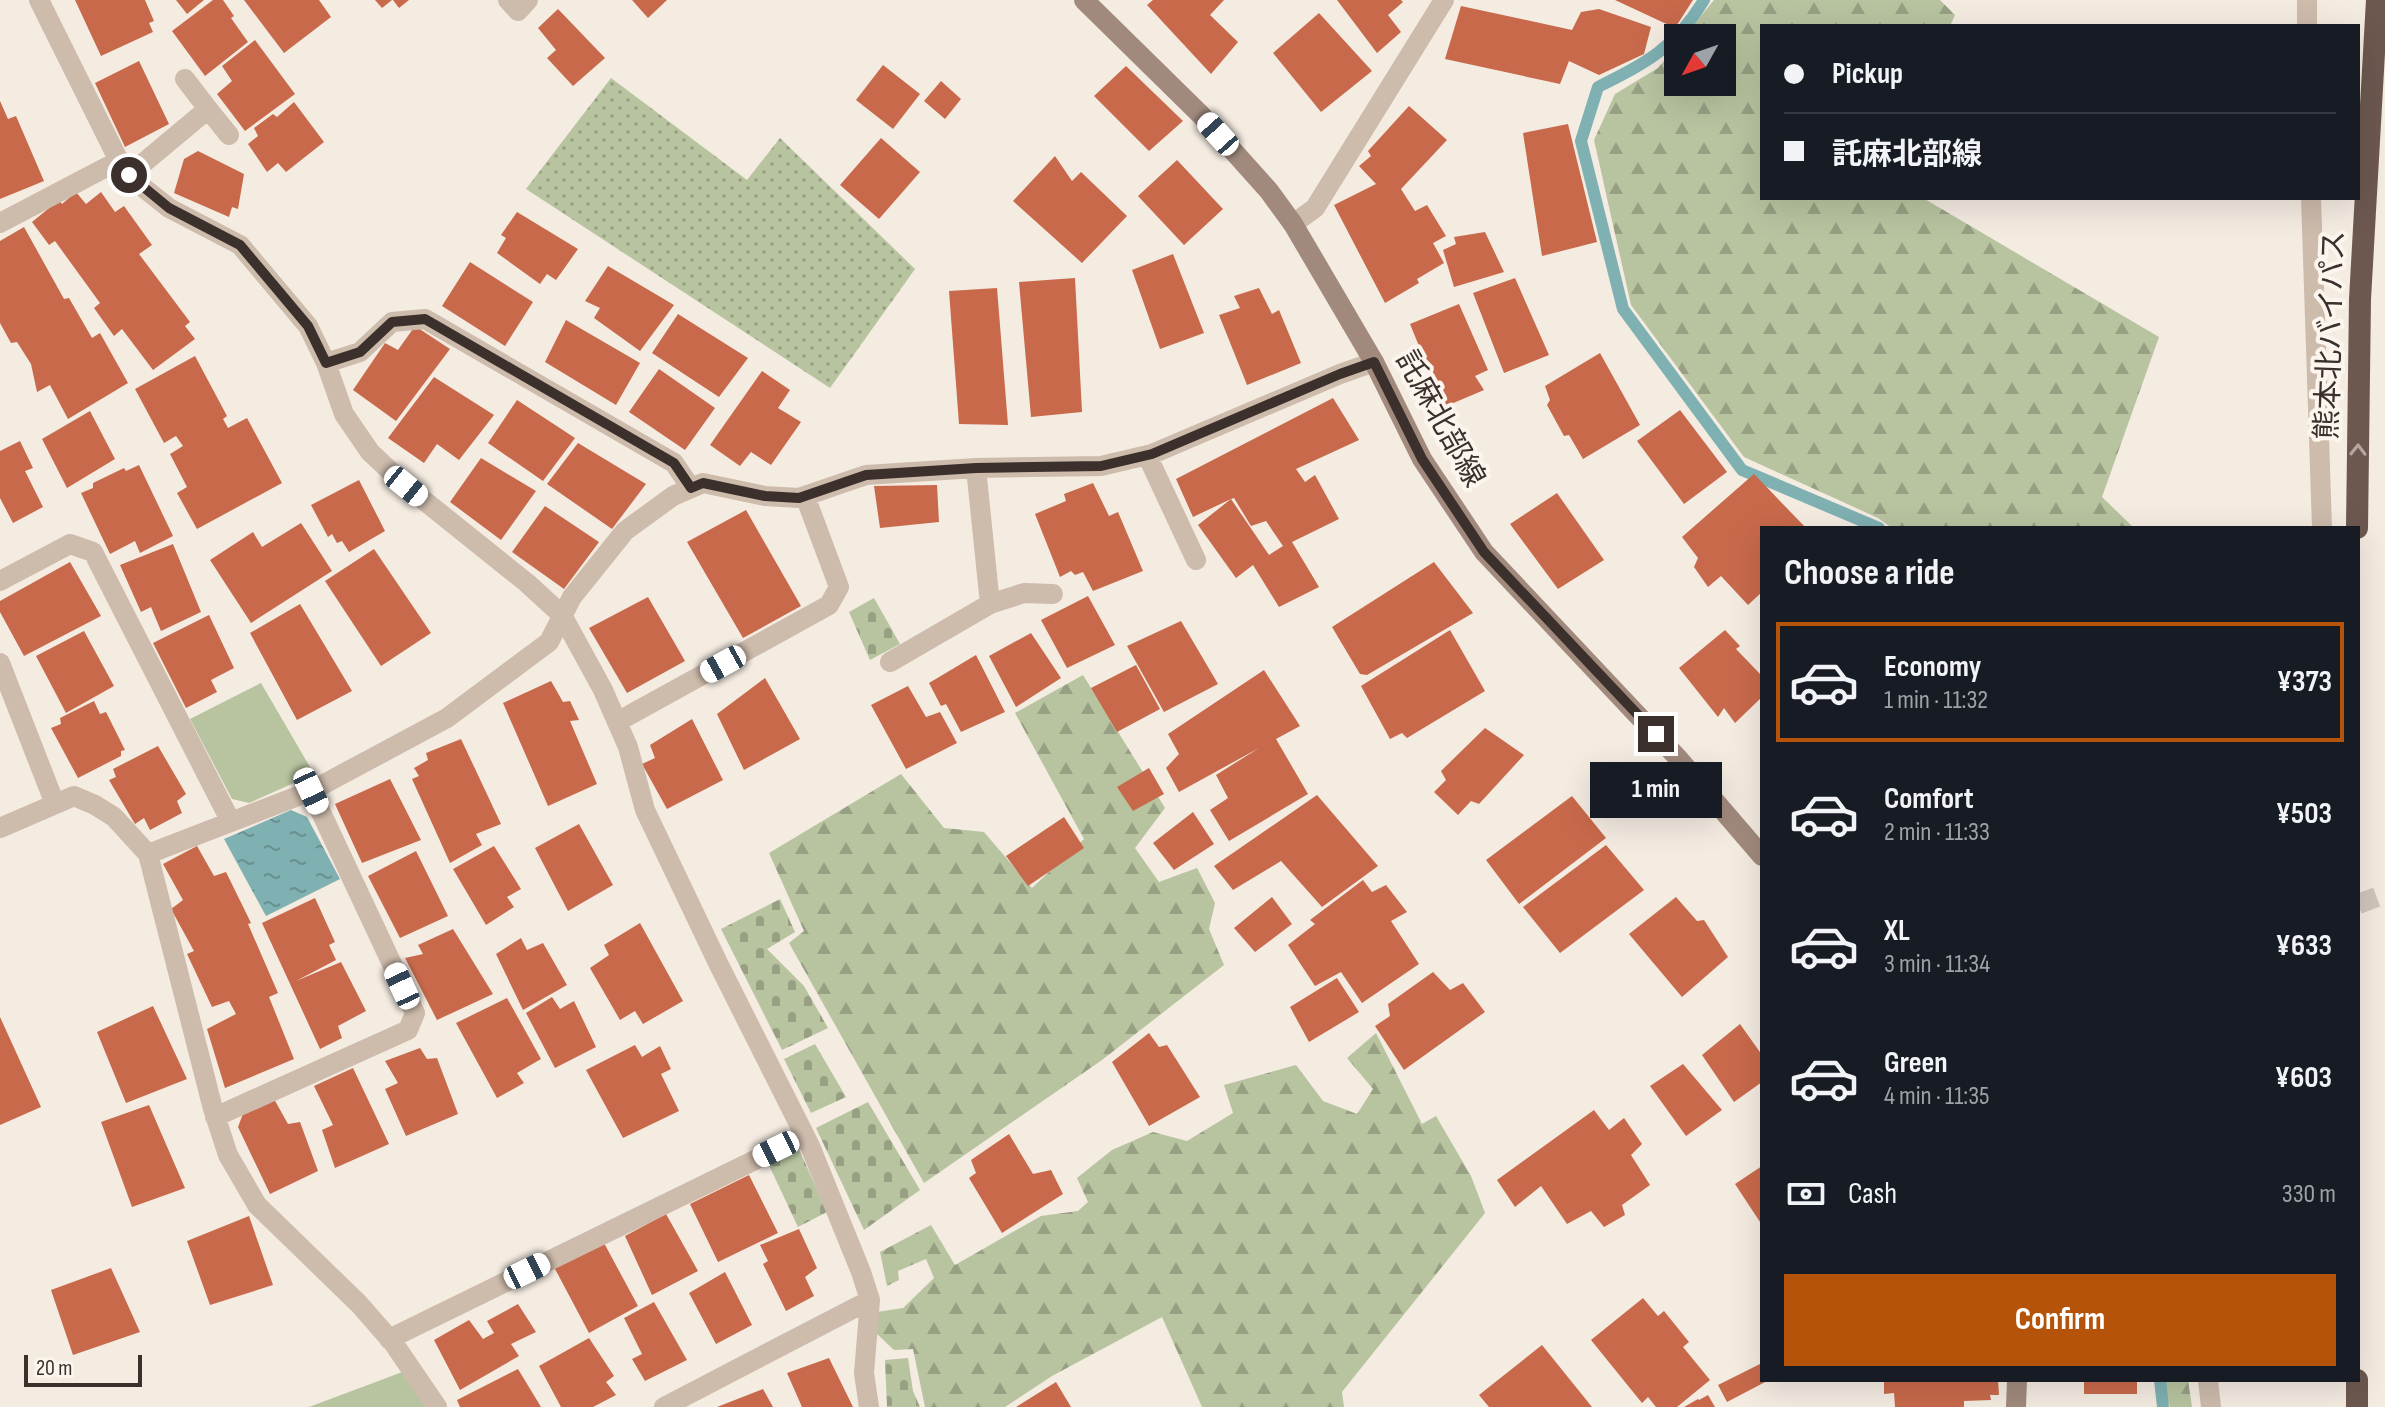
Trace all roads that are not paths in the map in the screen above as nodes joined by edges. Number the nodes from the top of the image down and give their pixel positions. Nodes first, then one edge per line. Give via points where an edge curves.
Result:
1 (39, 0) edge
2 (508, 0) edge
3 (528, 0) edge
4 (1084, 0) edge
5 (1444, 0) edge
6 (2307, 0) edge
7 (2377, 0) edge
8 (2307, 24) edge
9 (185, 79) dead end
10 (208, 109) junction
11 (229, 135) dead end
12 (124, 168) junction
13 (2311, 200) edge
14 (0, 223) edge
15 (1293, 224) junction
16 (1374, 362) junction
17 (326, 363) junction
18 (1147, 455) junction
19 (976, 468) junction
20 (691, 488) junction
21 (805, 496) junction
22 (2322, 526) edge
23 (2357, 526) edge
24 (1196, 560) dead end
25 (0, 581) edge
26 (1053, 594) dead end
27 (990, 604) junction
28 (562, 615) junction
29 (890, 662) dead end
30 (0, 663) edge
31 (617, 722) junction
32 (311, 791) junction
33 (55, 804) junction
34 (231, 822) junction
35 (0, 828) edge
36 (148, 854) junction
37 (1760, 854) edge
38 (215, 1117) junction
39 (804, 1136) junction
40 (870, 1300) junction
41 (389, 1339) junction
42 (2017, 1382) edge
43 (2208, 1382) edge
44 (2357, 1382) edge
45 (437, 1407) edge
46 (664, 1407) edge
47 (869, 1407) edge
48 (2016, 1407) edge
49 (2211, 1407) edge
50 (2357, 1407) edge

1 - 12 street
2 - 3 street via 518,11
4 - 15 main road, 託麻北部線 via 1201,115
5 - 15 street via 1315,208
6 - 8 street
23 -> 7 highway, 熊本北バイパス via 2360,299
9 - 10 street
10 - 11 street
10 - 12 street
12 - 14 street
12 - 17 street via 169,208 240,245 308,326
13 - 22 street
15 - 16 main road, 託麻北部線
16 - 18 street
16 - 37 main road, 託麻北部線 via 1422,459 1484,552 1677,757
17 - 20 street via 360,352 392,322 425,319 674,463
17 - 28 street via 344,414 370,452
18 - 19 street via 1101,466
18 - 24 street
19 - 21 street via 866,475
19 - 27 street
20 - 21 street via 703,483 765,496
20 - 28 street via 625,531
21 - 31 street via 839,587 829,605
25 - 34 street via 70,544 93,552
26 - 27 street via 1024,593
27 - 29 street
28 - 31 street
28 - 32 street via 549,642 447,718
30 - 33 street
31 - 39 street via 645,810
32 - 34 street
32 - 38 street via 415,1013 408,1030
33 - 35 street
33 - 36 street via 74,796 95,805 114,817
34 - 36 street
36 - 38 street
38 - 41 street via 228,1155 257,1205
39 - 40 street
39 - 41 street
40 - 46 street
40 - 47 street via 864,1373
41 - 45 street
42 - 48 main road
43 - 49 street
44 - 50 highway

